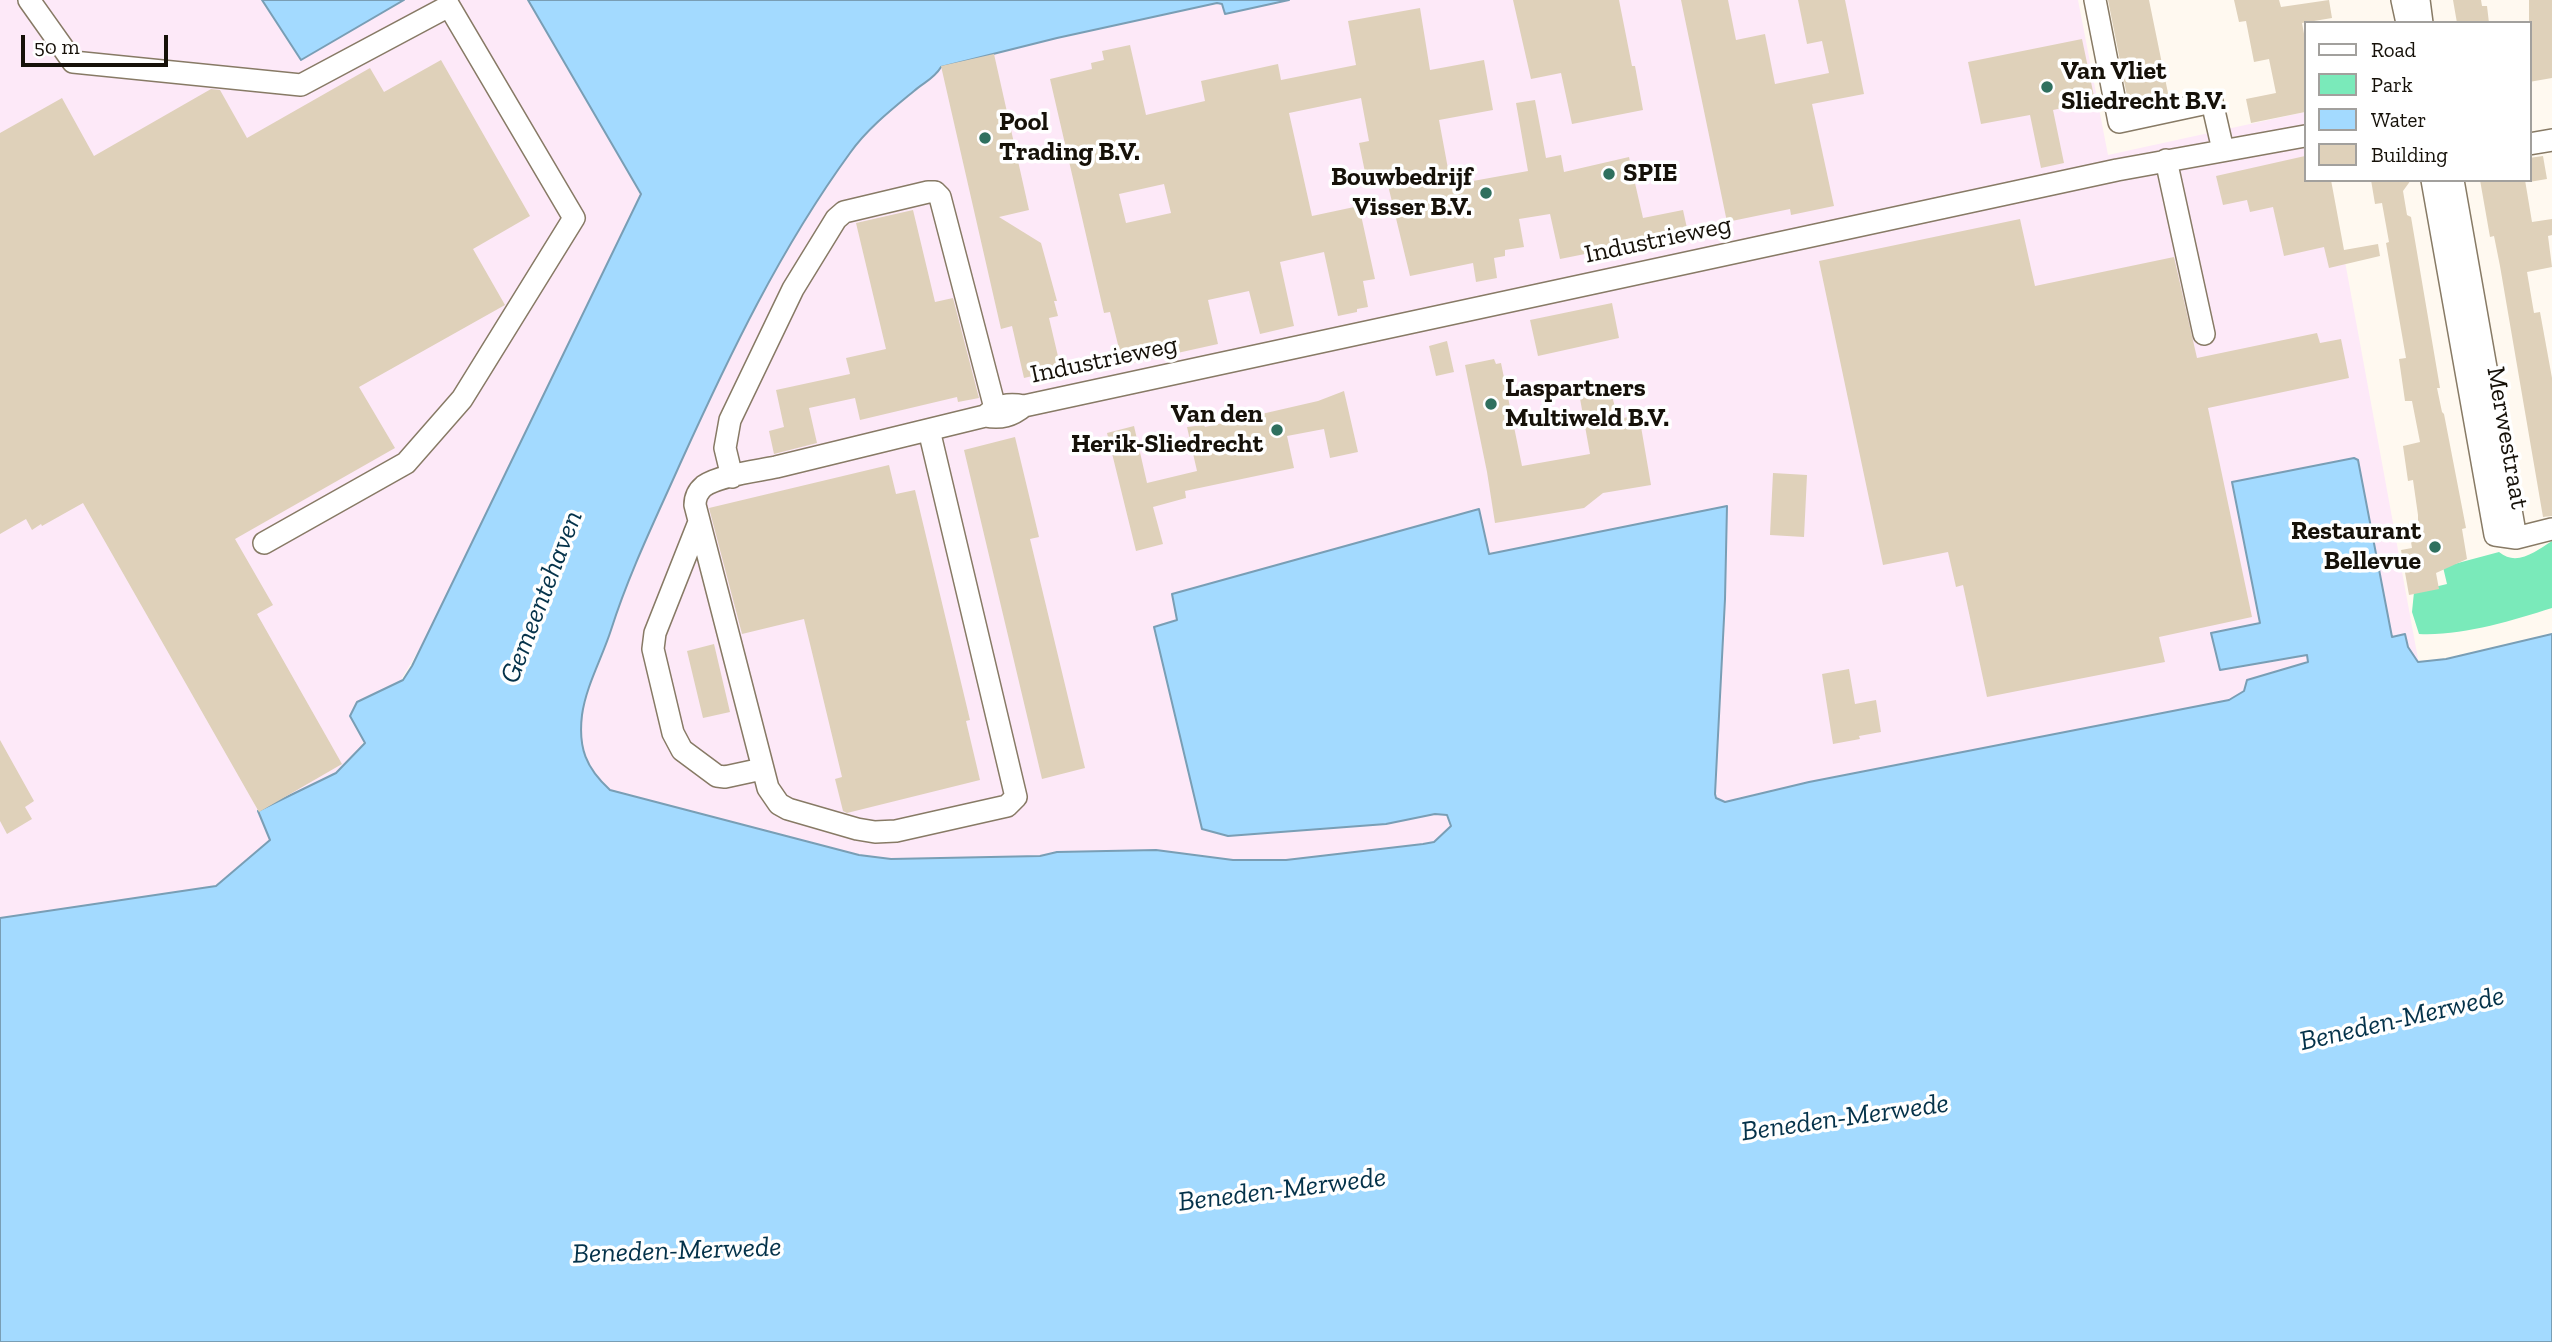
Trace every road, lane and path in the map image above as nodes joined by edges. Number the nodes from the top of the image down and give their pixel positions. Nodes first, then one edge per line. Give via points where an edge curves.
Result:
1 (29, 0) edge
2 (2095, 0) edge
3 (2402, 0) edge
4 (2419, 0) edge
5 (2407, 21) edge
6 (2423, 21) edge
7 (2304, 136) edge
8 (2552, 140) edge
9 (2531, 144) edge
10 (2223, 150) junction
11 (2166, 160) junction
12 (2432, 182) edge
13 (2453, 182) edge
14 (2204, 334) dead end
15 (990, 412) junction
16 (929, 430) junction
17 (732, 477) junction
18 (699, 522) junction
19 (2552, 529) edge
20 (2516, 537) junction
21 (264, 543) dead end
22 (762, 769) junction

1 - 21 street via 73,62 301,85 449,6 574,218 462,399 406,463
2 - 10 street via 2119,122 2212,102
3 - 5 street
4 - 6 street
7 - 10 street, Industrieweg
8 - 9 street
10 - 11 street, Industrieweg
11 - 14 street
11 - 15 street, Industrieweg
12 - 20 street, Merwestraat via 2495,535
13 - 20 street, Merwestraat
15 - 16 street, Industrieweg
15 - 17 street via 940,197 928,192 844,212 793,289 730,420 725,448
16 - 17 street, Industrieweg
16 - 22 street via 1016,797 1007,806 875,832 789,809 773,797
17 - 18 street, Industrieweg via 699,492 695,505
18 - 22 street
18 - 22 street via 655,633 653,649 673,733 682,750 717,776
19 - 20 street

